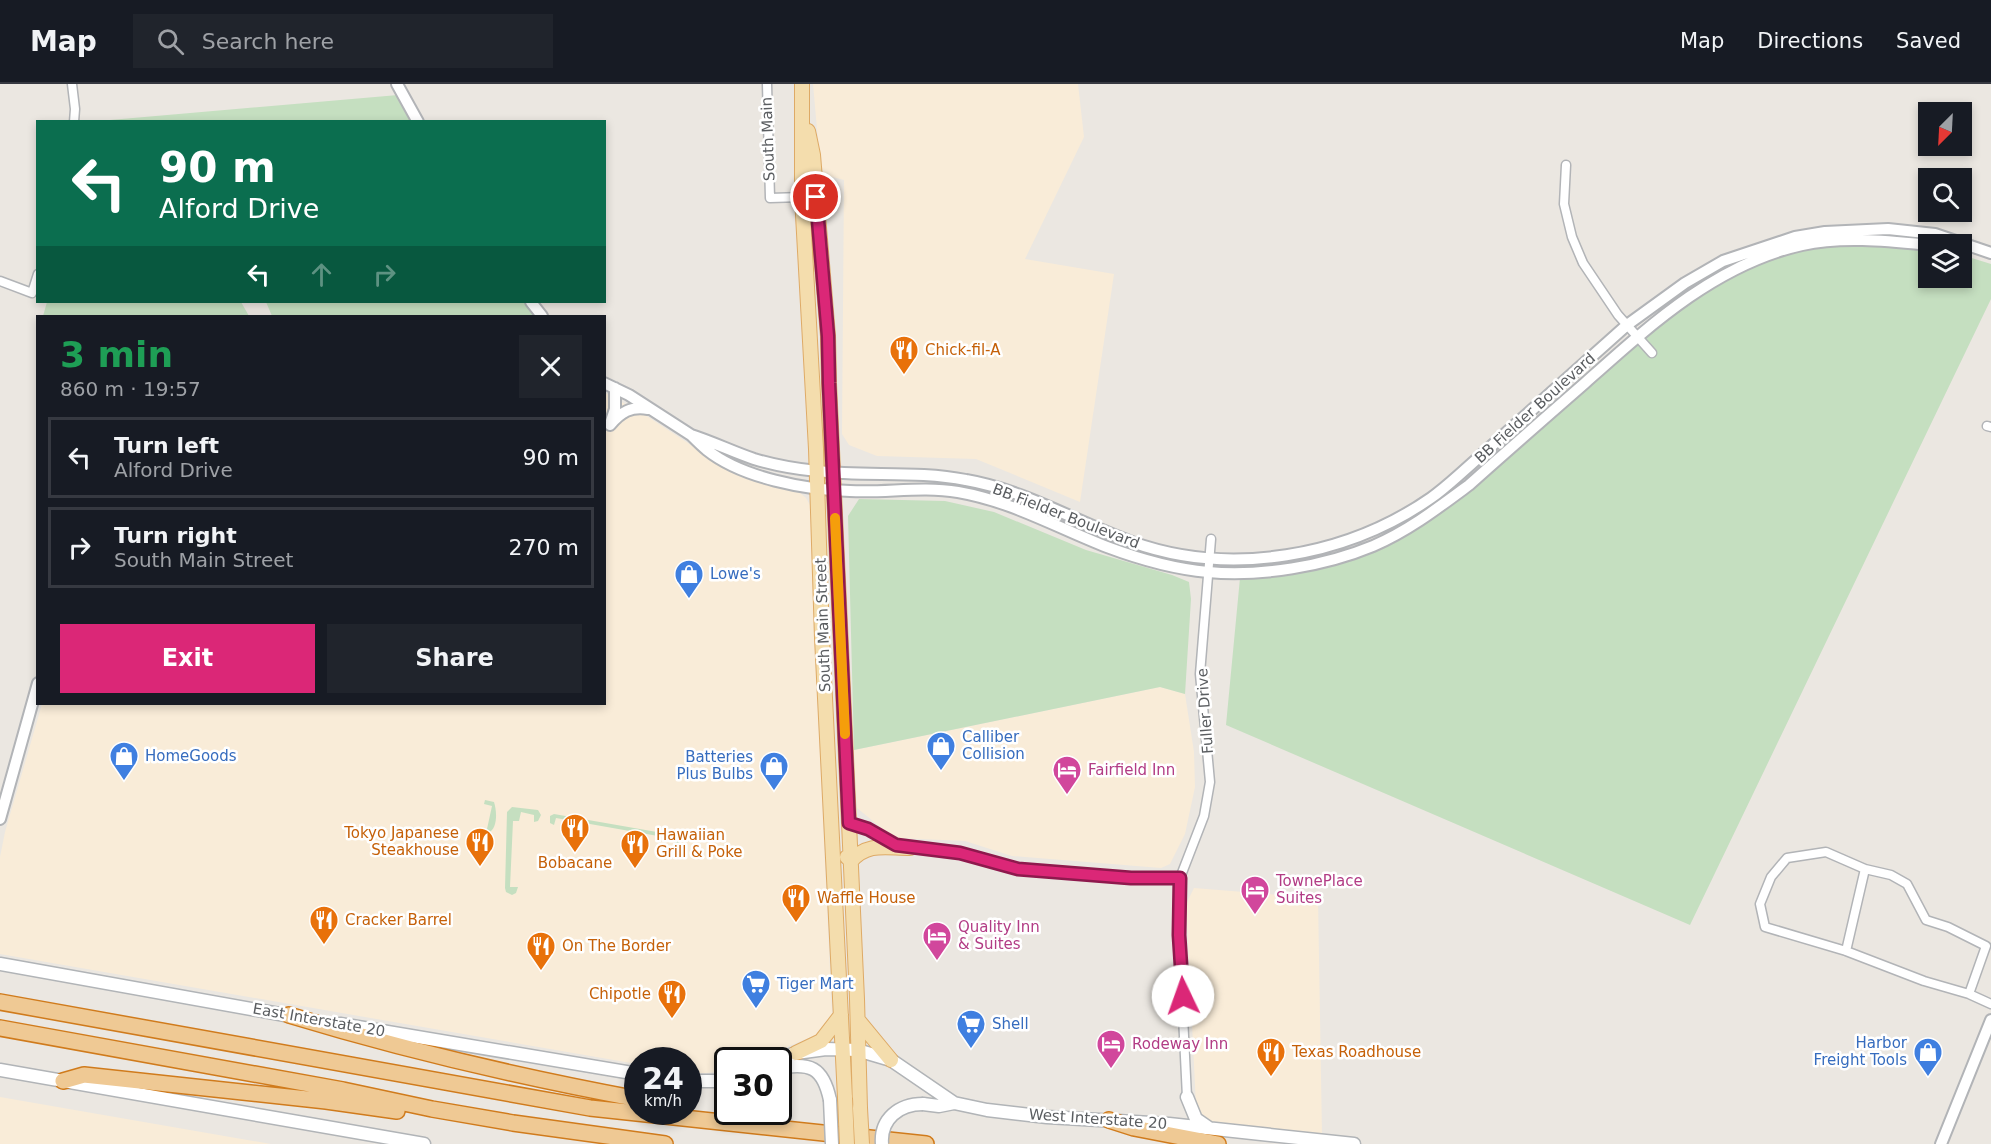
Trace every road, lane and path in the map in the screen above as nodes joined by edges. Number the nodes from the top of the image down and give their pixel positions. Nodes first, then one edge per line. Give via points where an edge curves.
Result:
1 (72, 84) edge
2 (397, 84) edge
3 (767, 84) edge
4 (802, 84) edge
5 (803, 105) junction
6 (74, 120) edge
7 (417, 120) edge
8 (1566, 165) dead end
9 (802, 197) junction
10 (1918, 244) edge
11 (1972, 251) edge
12 (1991, 253) edge
13 (36, 280) edge
14 (0, 281) edge
15 (532, 303) edge
16 (541, 315) edge
17 (1627, 325) junction
18 (1637, 337) junction
19 (1652, 353) dead end
20 (606, 384) edge
21 (615, 388) junction
22 (657, 412) junction
23 (691, 435) junction
24 (817, 471) junction
25 (833, 472) junction
26 (817, 488) junction
27 (834, 490) junction
28 (1211, 539) dead end
29 (1210, 559) junction
30 (1208, 572) junction
31 (36, 690) edge
32 (830, 789) junction
33 (0, 819) edge
34 (849, 823) junction
35 (831, 829) junction
36 (910, 848) junction
37 (850, 861) junction
38 (1864, 869) junction
39 (1180, 878) junction
40 (1846, 951) junction
41 (0, 964) edge
42 (1969, 994) junction
43 (0, 1002) edge
44 (1991, 1004) edge
45 (841, 1015) junction
46 (289, 1016) junction
47 (858, 1020) junction
48 (1991, 1020) edge
49 (0, 1028) edge
50 (850, 1050) junction
51 (796, 1053) junction
52 (792, 1054) edge
53 (891, 1060) junction
54 (792, 1066) edge
55 (0, 1070) edge
56 (624, 1072) edge
57 (63, 1081) junction
58 (624, 1096) edge
59 (1187, 1097) junction
60 (954, 1103) junction
61 (432, 1109) junction
62 (702, 1117) edge
63 (1109, 1120) junction
64 (714, 1122) joint
65 (1169, 1124) junction
66 (743, 1125) edge
67 (1209, 1128) junction
68 (424, 1144) edge
69 (665, 1144) edge
70 (832, 1144) edge
71 (847, 1144) edge
72 (862, 1144) edge
73 (882, 1144) edge
74 (926, 1144) edge
75 (1218, 1144) edge
76 (1354, 1144) edge
77 (1941, 1144) edge

1 - 6 street
2 - 7 street
3 - 9 street, South Main via 770,198
4 - 5 main road, South Main Street
5 - 9 main road, South Main Street
5 - 25 main road, South Main Street via 813,156 828,326
8 - 17 street via 1564,204 1572,237 1583,263
9 - 24 main road, South Main Street
10 - 18 street, BB Fielder Boulevard via 1846,240 1803,244 1764,256 1706,286
11 - 12 street, BB Fielder Boulevard
12 - 17 street, BB Fielder Boulevard via 1935,234 1888,229 1796,237 1722,261
13 - 14 street via 32,293
15 - 16 street
17 - 18 street
17 - 29 street, BB Fielder Boulevard via 1459,476 1401,516 1368,532 1286,555 1249,560
18 - 19 street
18 - 30 street, BB Fielder Boulevard via 1469,485 1407,529 1332,560 1247,573
20 - 21 street
21 - 22 street
21 - 22 street via 610,424 636,407
22 - 23 street
23 - 24 street, BB Fielder Boulevard via 753,459
23 - 26 street, BB Fielder Boulevard via 731,464 759,475
24 - 25 street, BB Fielder Boulevard
24 - 26 main road, South Main Street
25 - 27 main road, South Main Street
25 - 29 street, BB Fielder Boulevard via 939,475 968,480 1020,494 1141,545
26 - 27 street, BB Fielder Boulevard
26 - 32 main road, South Main Street
27 - 30 street, BB Fielder Boulevard via 938,489 981,497 1126,553
27 - 34 main road, South Main Street
28 - 29 street, Fuller Drive
29 - 30 street, Fuller Drive
30 - 39 street, Fuller Drive via 1200,674 1210,782 1204,816
31 - 33 street
32 - 34 main road via 843,819
32 - 35 main road, South Main Street
34 - 36 street
34 - 37 main road, South Main Street
35 - 37 main road via 839,832 843,852
35 - 45 main road, South Main Street
36 - 37 main road via 864,849
36 - 39 street via 960,853 1018,869
37 - 47 main road, South Main Street
38 - 40 street
38 - 40 street via 1826,852 1787,858 1771,877 1760,904 1765,927
38 - 42 street via 1891,874 1907,884 1926,920 1986,946
39 - 59 street
40 - 42 street
41 - 46 main road, East Interstate 20
42 - 44 street
43 - 64 highway via 482,1090 590,1108
45 - 50 main road, South Main Street
45 - 51 main road via 821,1041
46 - 56 main road, East Interstate 20
46 - 58 highway via 466,1063
47 - 50 main road, South Main Street
47 - 53 main road
48 - 77 street
49 - 61 highway
50 - 51 main road
50 - 53 main road, West Interstate 20
50 - 71 main road, South Main Street, bridge via 845,1098
50 - 72 main road, South Main Street, bridge via 860,1101
51 - 52 main road
53 - 60 main road, West Interstate 20
54 - 70 main road, bridge via 808,1067 823,1078 830,1100
55 - 57 main road
57 - 61 highway via 84,1075 409,1112
57 - 68 main road
59 - 65 main road via 1181,1117
59 - 67 main road via 1196,1119
60 - 63 main road, West Interstate 20 via 987,1110
60 - 73 main road, bridge via 897,1110 883,1130
61 - 69 highway
62 - 64 highway
63 - 65 main road, West Interstate 20
63 - 75 highway
65 - 67 main road, West Interstate 20
66 - 74 highway
67 - 76 main road, West Interstate 20

